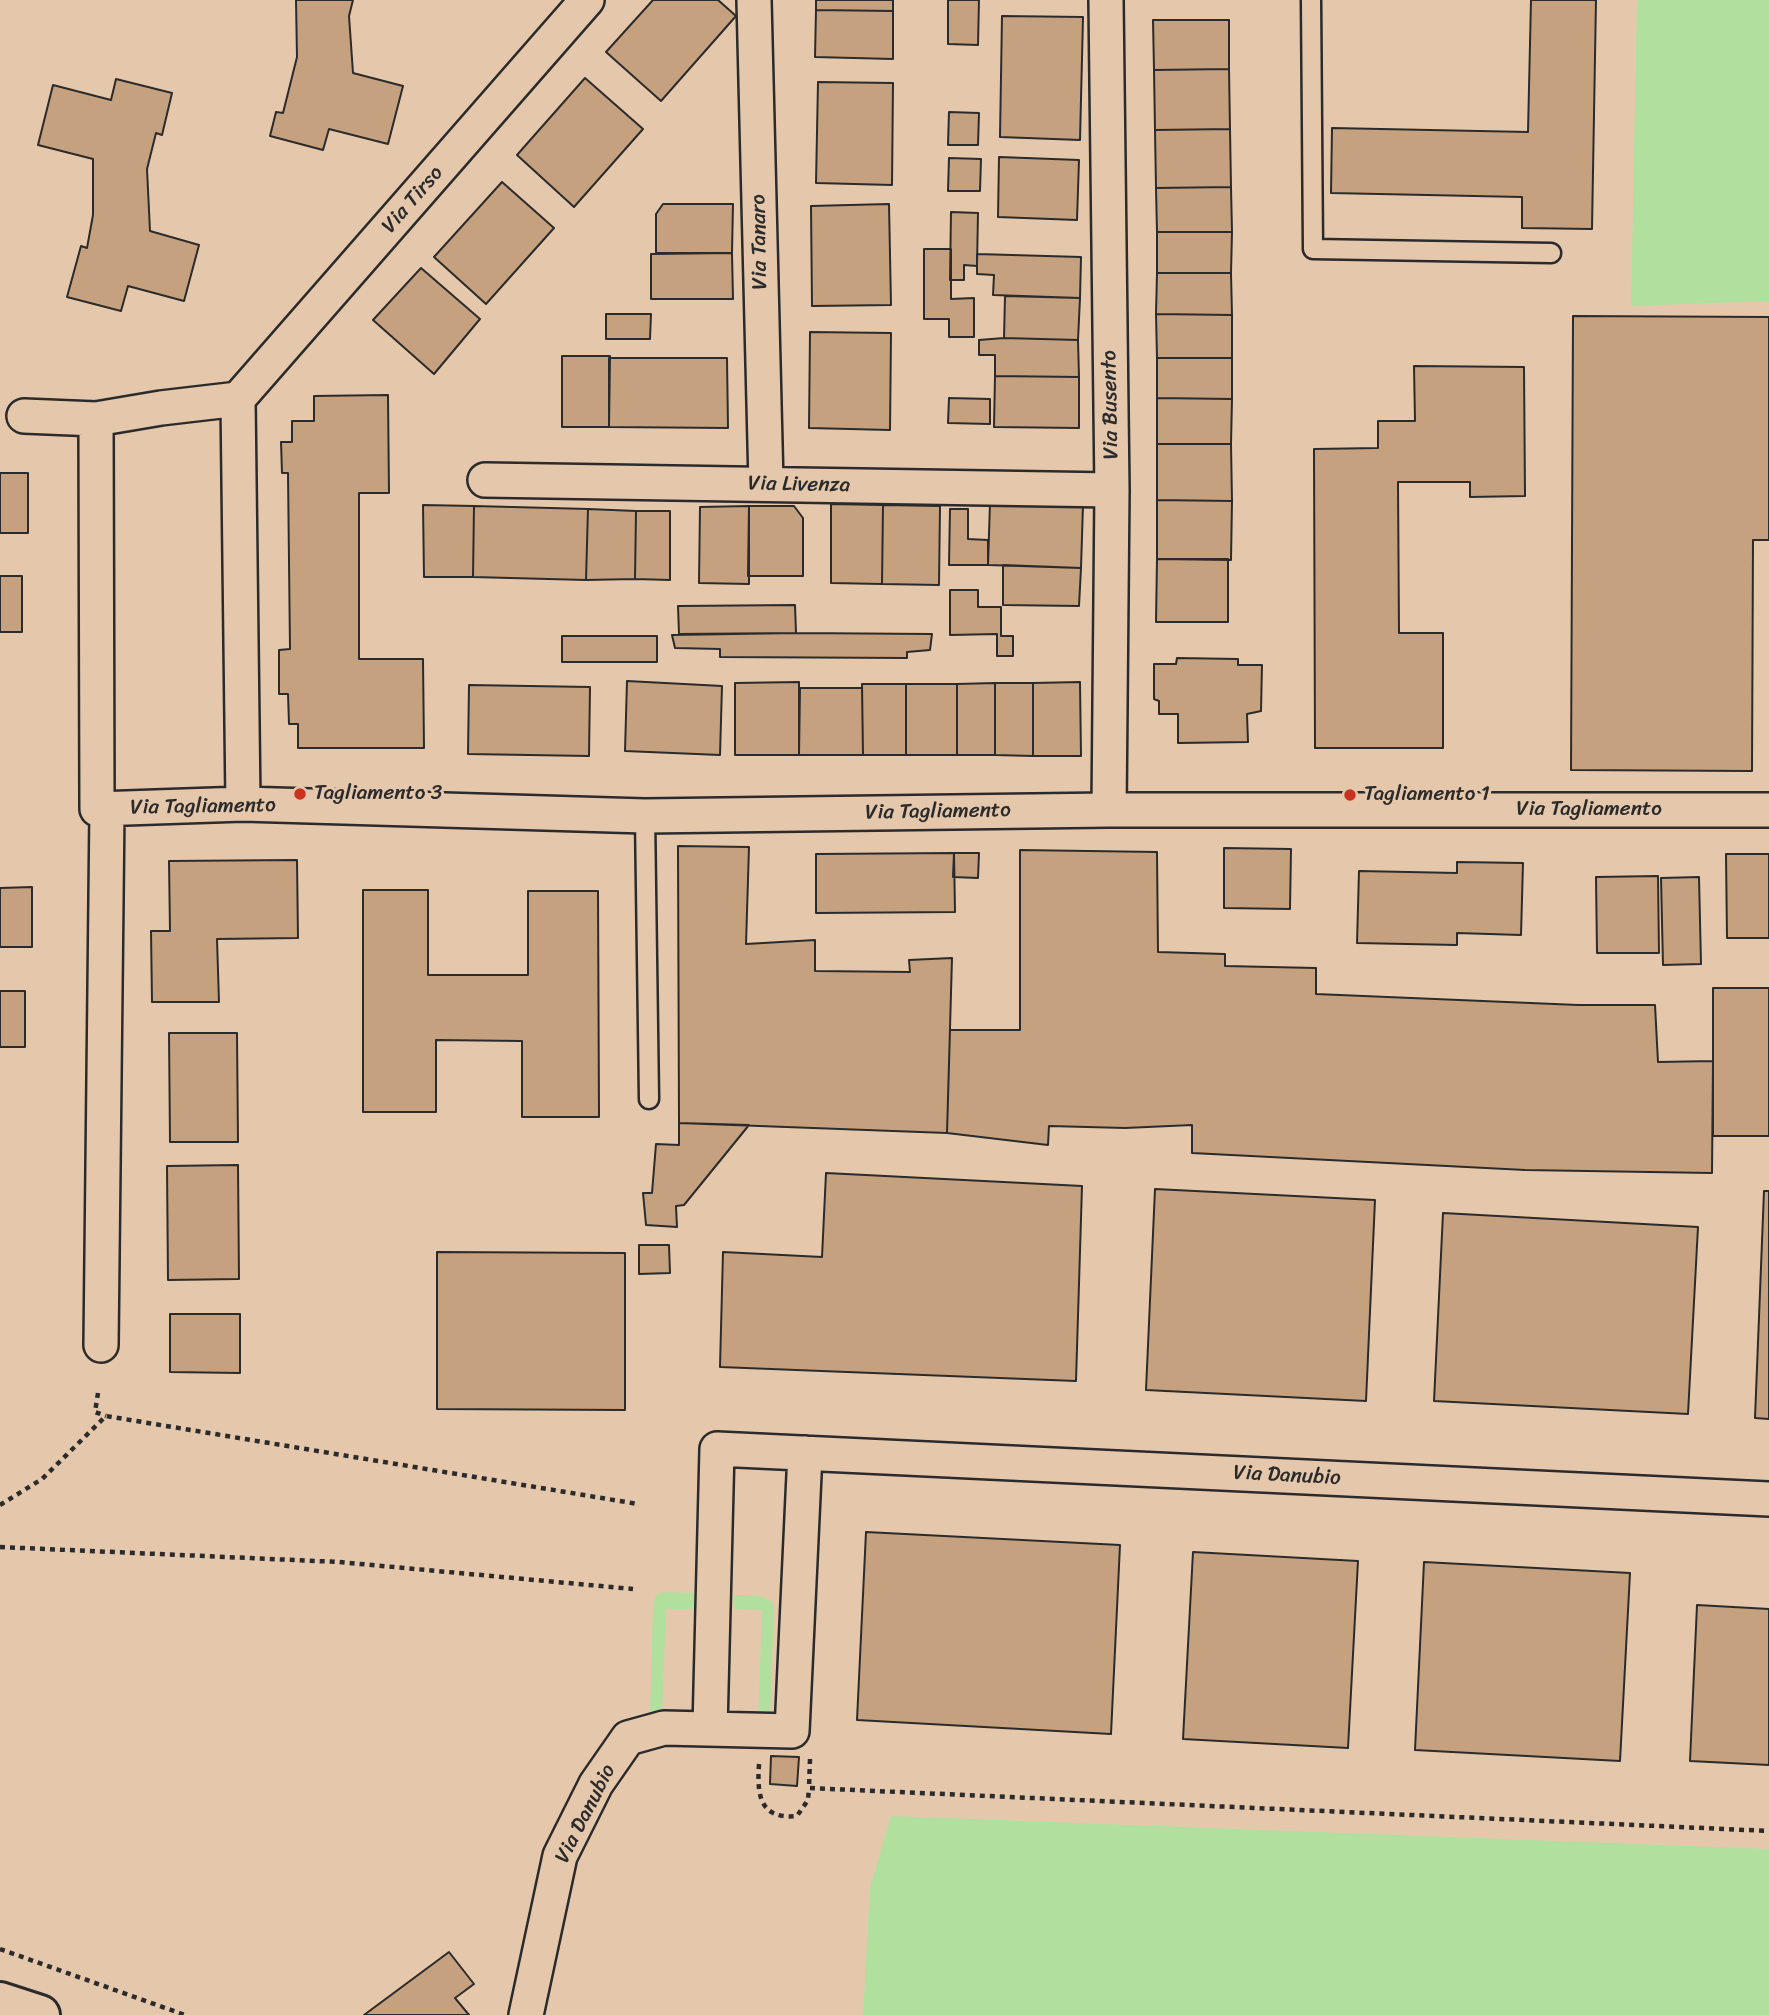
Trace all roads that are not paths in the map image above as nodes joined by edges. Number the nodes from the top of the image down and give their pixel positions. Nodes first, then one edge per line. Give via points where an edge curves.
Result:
1 (587, 0) edge
2 (754, 0) edge
3 (1106, 0) edge
4 (1311, 0) edge
5 (1551, 253) dead end
6 (238, 399) junction
7 (24, 416) dead end
8 (96, 419) junction
9 (485, 480) dead end
10 (766, 484) junction
11 (1112, 489) junction
12 (243, 804) junction
13 (102, 809) junction
14 (1109, 810) junction
15 (1769, 810) edge
16 (645, 816) junction
17 (649, 1099) dead end
18 (101, 1345) dead end
19 (805, 1452) junction
20 (1769, 1499) edge
21 (710, 1728) junction
22 (0, 2002) edge
23 (40, 2015) edge
24 (526, 2015) edge

1 - 6 street, Via Tirso
2 - 10 street, Via Tanaro
3 - 11 street, Via Busento
4 - 5 lane via 1313,249
6 - 8 street
6 - 12 street
7 - 8 street
8 - 13 street
9 - 10 street, Via Livenza
10 - 11 street, Via Livenza
11 - 14 street, Via Busento
12 - 13 street, Via Tagliamento
12 - 16 street, Via Tagliamento
13 - 18 street, Via Tagliamento
14 - 15 street, Via Tagliamento
14 - 16 street, Via Tagliamento
16 - 17 lane
19 - 20 street, Via Danubio
19 - 21 street, Via Danubio via 792,1731
19 - 21 street, Via Danubio via 717,1449
21 - 24 street, Via Danubio via 664,1728 628,1738 596,1784 560,1856
22 - 23 main road

